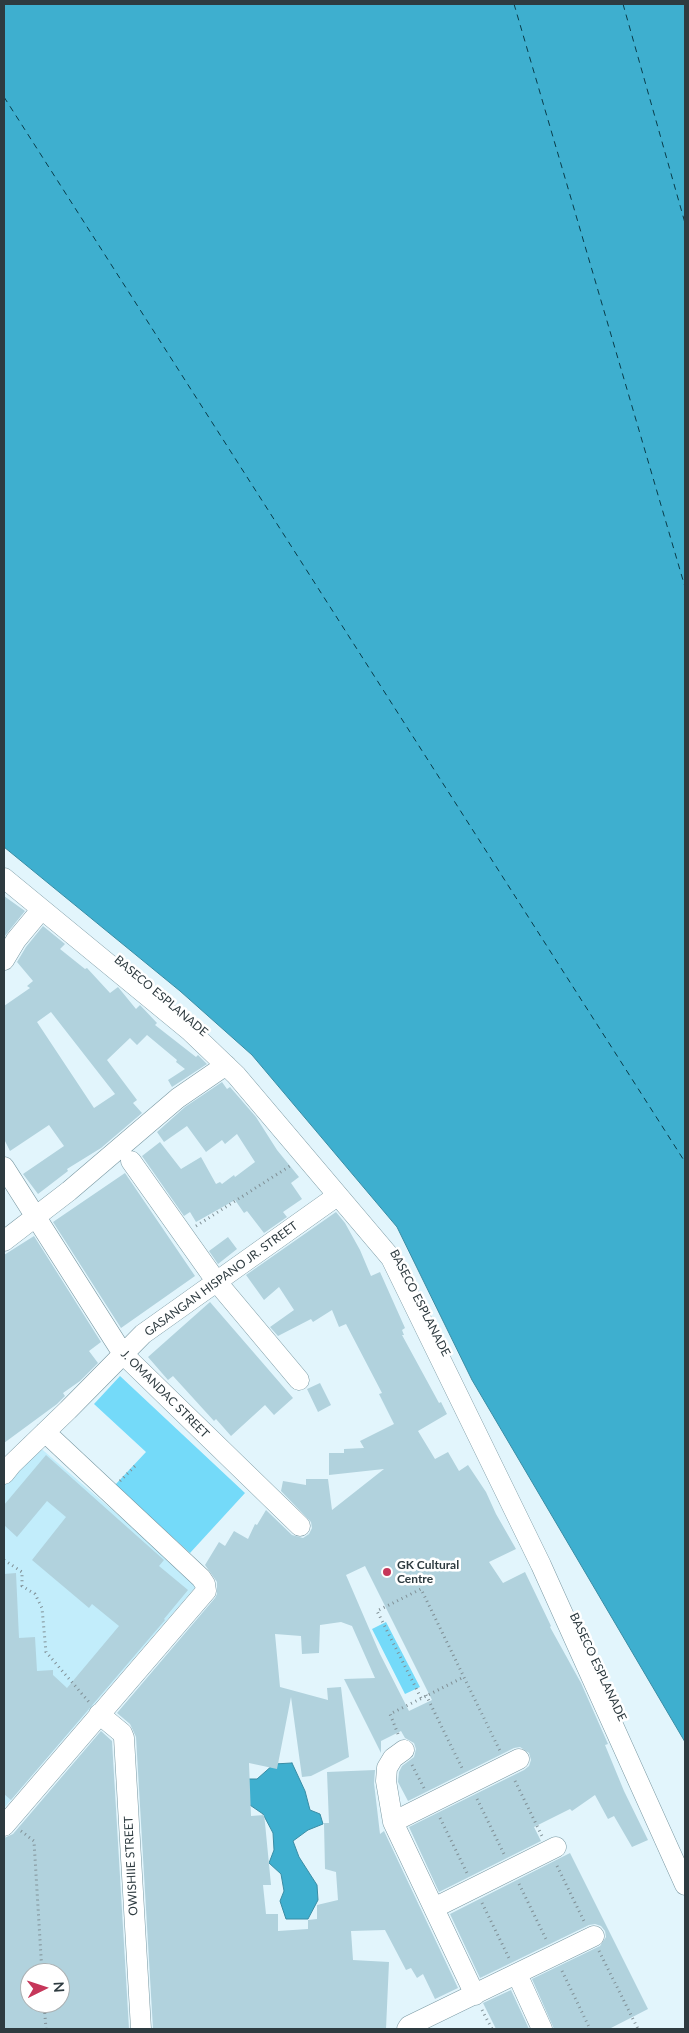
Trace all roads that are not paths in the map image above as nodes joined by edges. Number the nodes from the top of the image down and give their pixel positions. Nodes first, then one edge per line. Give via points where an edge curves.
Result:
1 (4, 864) edge
2 (4, 878) edge
3 (41, 910) junction
4 (4, 960) edge
5 (226, 1065) junction
6 (131, 1161) dead end
7 (4, 1167) edge
8 (338, 1196) junction
9 (35, 1218) junction
10 (4, 1241) edge
11 (216, 1281) junction
12 (123, 1354) junction
13 (299, 1380) dead end
14 (46, 1432) junction
15 (4, 1471) edge
16 (300, 1526) dead end
17 (99, 1714) junction
18 (404, 1750) road end
19 (514, 1762) road end
20 (393, 1822) junction
21 (6, 1823) edge
22 (553, 1848) road end
23 (685, 1854) edge
24 (685, 1884) edge
25 (434, 1908) junction
26 (593, 1937) road end
27 (517, 1974) junction
28 (475, 1995) junction
29 (140, 2029) edge
30 (407, 2029) edge
31 (542, 2029) edge

1 - 23 street, BASECO ESPLANADE via 240,1062 390,1243 592,1654
2 - 3 street
3 - 4 street
3 - 5 street via 190,1031
5 - 8 street
5 - 9 street via 178,1098
6 - 11 street
7 - 9 street, J. OMANDAC STREET
8 - 11 street, GASANGAN HISPANO JR. STREET
8 - 24 street via 392,1258 541,1565
9 - 10 street
9 - 12 street, J. OMANDAC STREET
11 - 12 street, GASANGAN HISPANO JR. STREET via 143,1334
11 - 13 street
12 - 14 street, GASANGAN HISPANO JR. STREET
12 - 16 street, J. OMANDAC STREET
14 - 15 street, GASANGAN HISPANO JR. STREET
14 - 17 street via 205,1584 206,1591
17 - 21 street
17 - 29 street, OWISHIIE STREET via 122,1732 124,1738
18 - 20 street via 393,1758 387,1768
19 - 20 street
20 - 25 street
22 - 25 street
25 - 28 street
26 - 27 street
27 - 28 street
27 - 31 street
28 - 30 street

